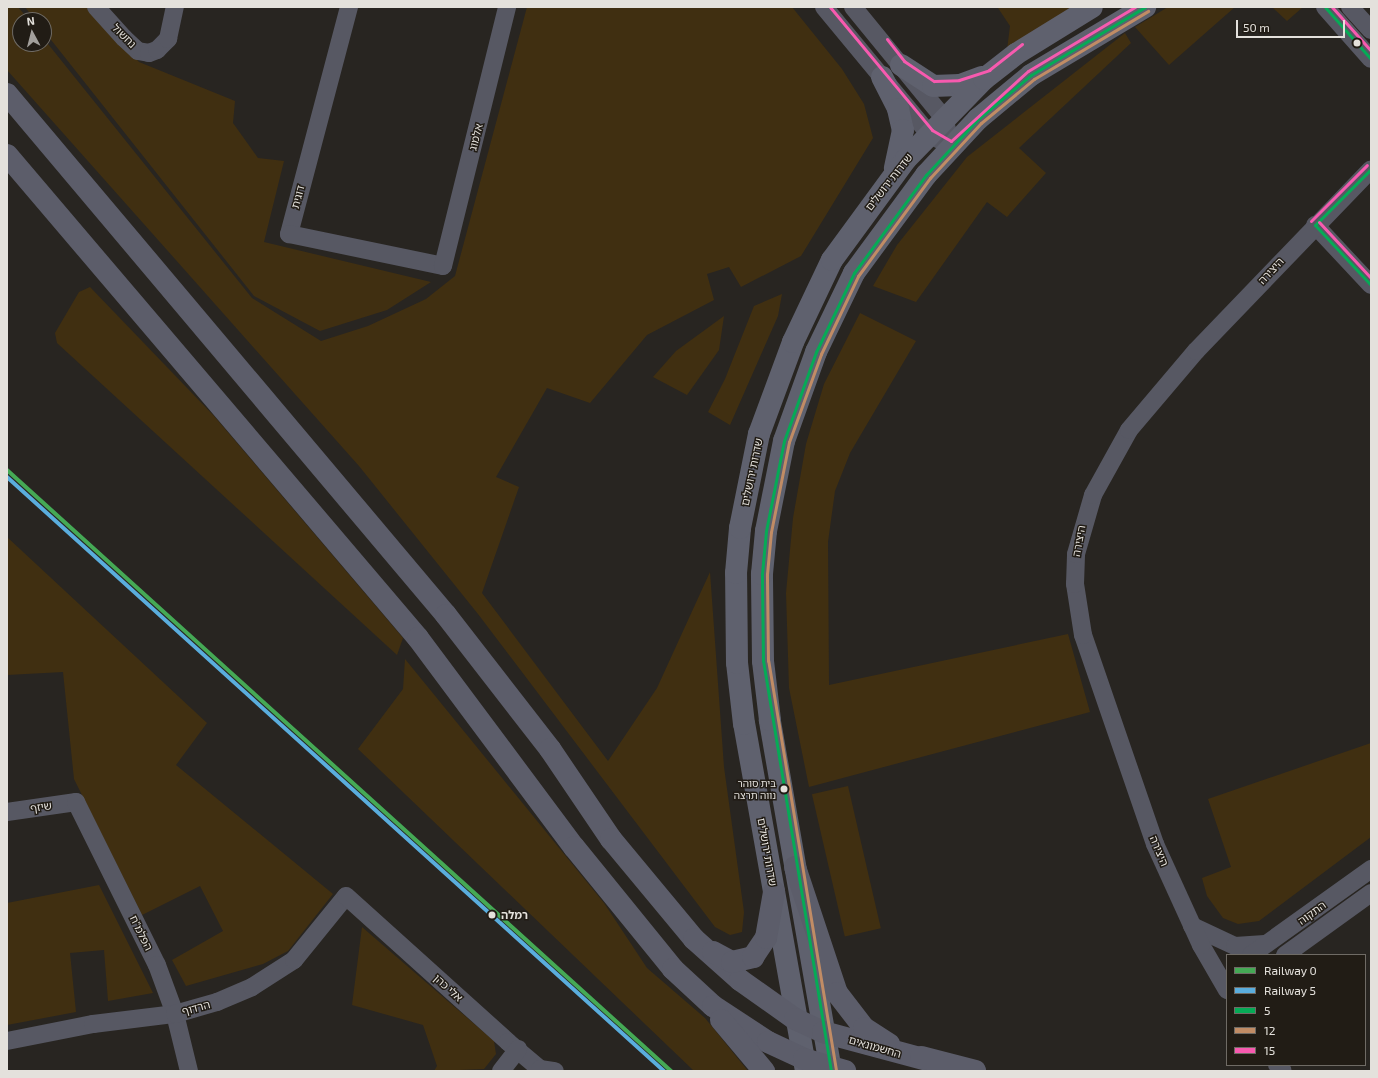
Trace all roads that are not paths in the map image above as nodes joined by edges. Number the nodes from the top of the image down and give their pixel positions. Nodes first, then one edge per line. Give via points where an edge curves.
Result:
1 (96, 7) edge
2 (174, 7) edge
3 (349, 7) edge
4 (507, 7) edge
5 (824, 7) edge
6 (853, 7) edge
7 (1092, 7) edge
8 (1145, 7) edge
9 (1325, 7) edge
10 (1350, 7) edge
11 (1371, 30) edge
12 (1371, 59) edge
13 (901, 65) junction
14 (991, 74) junction
15 (882, 77) junction
16 (7, 94) edge
17 (944, 118) junction
18 (929, 134) junction
19 (952, 147) junction
20 (7, 155) edge
21 (1371, 169) edge
22 (878, 197) junction
23 (1315, 225) junction
24 (443, 266) joint
25 (1371, 285) edge
26 (76, 802) joint
27 (7, 812) edge
28 (795, 867) junction
29 (1371, 869) edge
30 (774, 892) junction
31 (1371, 893) edge
32 (346, 896) joint
33 (1192, 926) junction
34 (694, 939) junction
35 (1270, 943) junction
36 (1253, 954) edge
37 (1286, 954) edge
38 (678, 974) junction
39 (1224, 979) edge
40 (175, 1014) junction
41 (795, 1019) junction
42 (823, 1032) junction
43 (7, 1041) edge
44 (518, 1049) junction
45 (935, 1062) junction
46 (805, 1065) edge
47 (835, 1070) edge
48 (189, 1071) edge
49 (501, 1071) edge
50 (555, 1071) edge
51 (764, 1071) edge
52 (975, 1071) edge

1 - 2 street, נחשול via 124,38 138,50 149,53 157,50 168,39
3 - 24 street, דוגית via 289,234
4 - 24 street, אלמוג
5 - 15 street
6 - 13 street
7 - 14 main road, שדרות ירושלים via 1016,54
8 - 19 main road via 1031,75
9 - 12 street
10 - 11 street
13 - 14 main road via 933,86 960,85
13 - 17 street
14 - 17 main road, שדרות ירושלים
15 - 18 street
15 - 22 main road via 898,109 903,130 894,172
16 - 34 highway via 446,614 550,749 611,839
17 - 18 main road, שדרות ירושלים
17 - 19 street
18 - 19 street
18 - 22 main road, שדרות ירושלים
19 - 28 main road via 926,175 854,273 799,397 774,487 762,574 763,660
20 - 38 highway via 418,638 574,847
21 - 23 street, היצירה
22 - 30 main road, שדרות ירושלים via 832,260 793,342 759,434 740,528 736,573 737,663
23 - 25 street
23 - 33 street, היצירה via 1196,351 1129,430 1093,495 1076,554 1075,584 1083,635 1155,844
26 - 27 street, שיזף
26 - 40 street, הפלמ"ח via 157,965
28 - 42 main road
28 - 45 highway via 827,972 844,1004 864,1028 885,1042
29 - 35 street, התקוה
30 - 34 highway via 766,938 753,957 732,962
30 - 41 main road, שדרות ירושלים
31 - 37 street, התקוה
32 - 40 street, הרדוף via 294,960 252,987 217,1002
32 - 44 street, אלי כהן
33 - 35 street via 1234,946
33 - 39 street, היצירה
34 - 41 highway, החשמונאים via 740,980
35 - 36 street, התקוה
38 - 46 highway via 737,1022
38 - 51 highway
40 - 43 street, הרדוף via 93,1024
40 - 48 street, הפלמ"ח
41 - 42 highway, החשמונאים
41 - 46 main road, שדרות ירושלים
42 - 45 highway, החשמונאים
42 - 47 main road
44 - 49 street
44 - 50 street, אלי כהן via 540,1069
45 - 52 highway
46 - 47 highway

